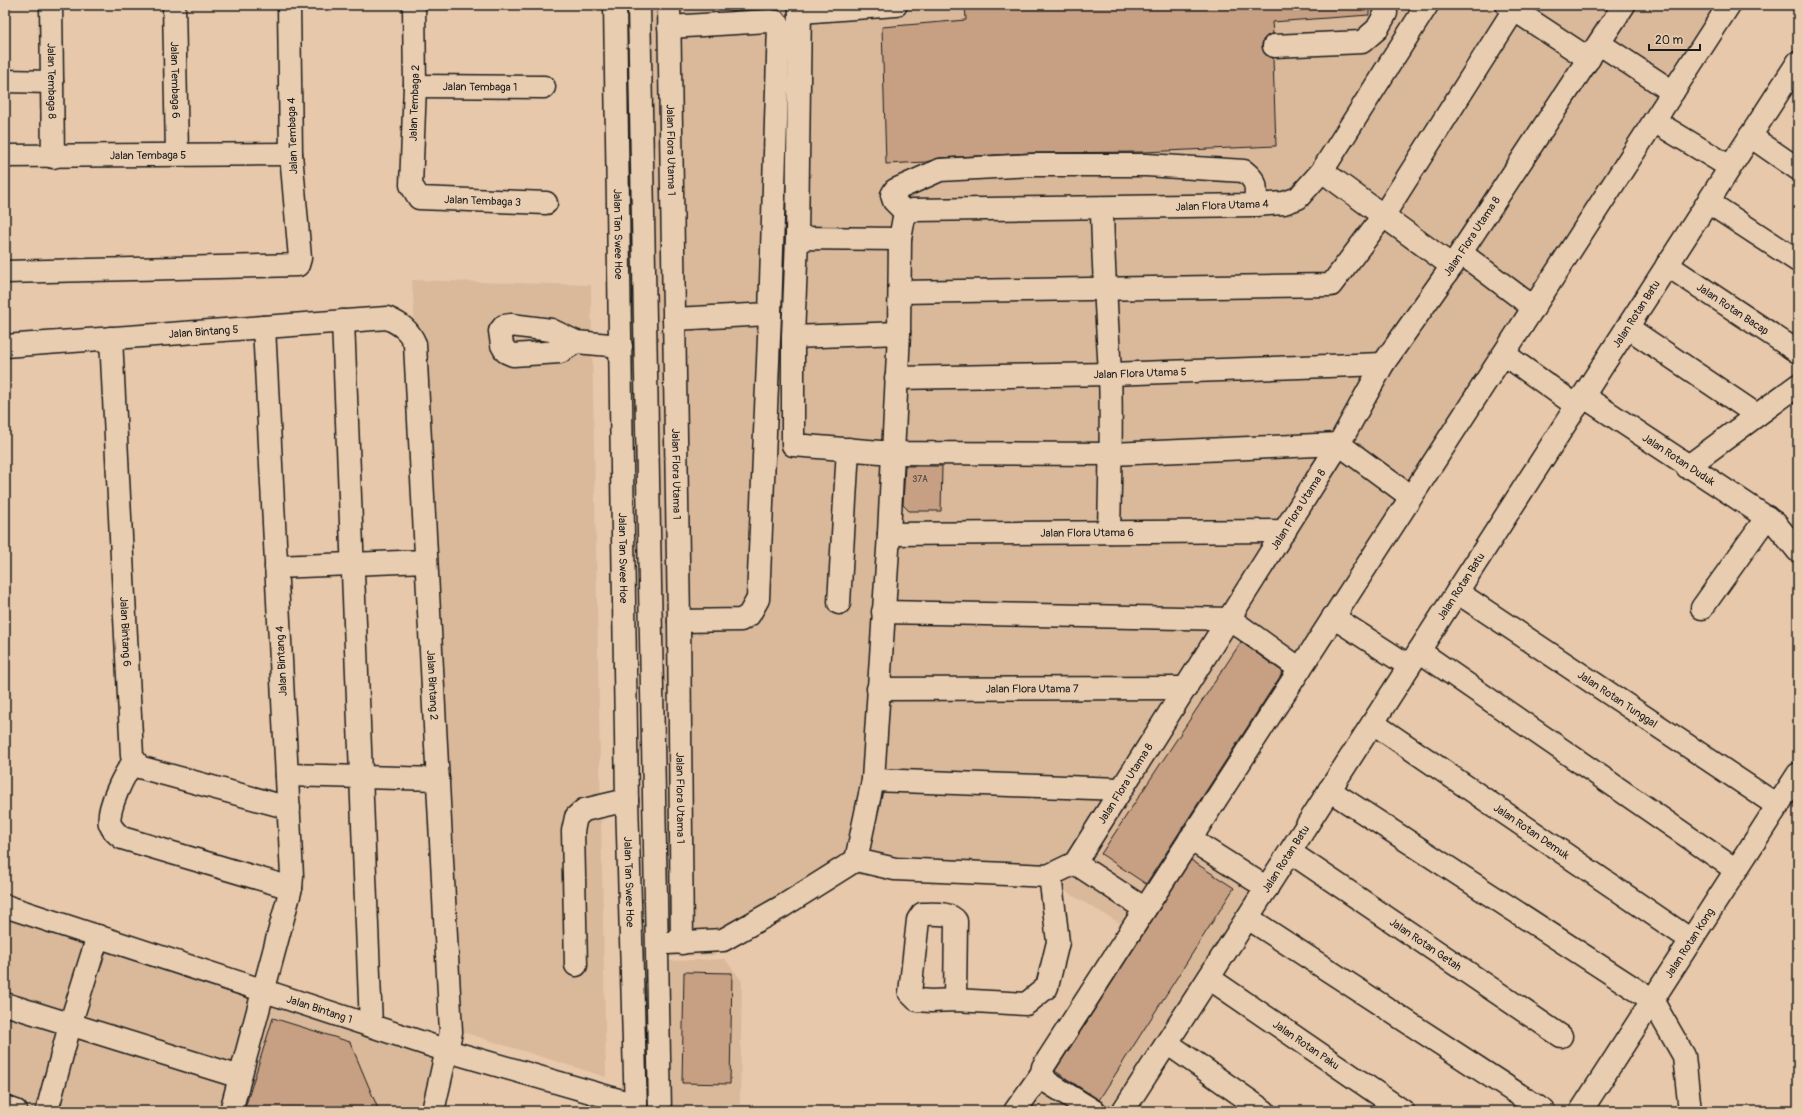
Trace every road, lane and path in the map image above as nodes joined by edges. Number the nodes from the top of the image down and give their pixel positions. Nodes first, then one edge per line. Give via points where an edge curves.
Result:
1 (51, 5) edge
2 (174, 5) edge
3 (289, 5) edge
4 (414, 5) edge
5 (615, 5) edge
6 (638, 5) edge
7 (669, 5) edge
8 (896, 5) edge
9 (1427, 5) edge
10 (1624, 5) edge
11 (1729, 5) edge
12 (1512, 7) edge
13 (800, 8) edge
14 (1384, 9) edge
15 (669, 27) junction
16 (1411, 29) junction
17 (1274, 46) dead end
18 (1595, 51) junction
19 (1796, 71) edge
20 (5, 81) edge
21 (52, 82) junction
22 (415, 86) junction
23 (544, 87) dead end
24 (1673, 92) junction
25 (1654, 121) junction
26 (1750, 136) junction
27 (176, 154) junction
28 (291, 154) junction
29 (5, 156) edge
30 (52, 157) junction
31 (1730, 167) junction
32 (1798, 169) edge
33 (1322, 171) junction
34 (419, 198) joint
35 (1708, 202) junction
36 (546, 203) dead end
37 (1255, 205) junction
38 (1102, 209) junction
39 (909, 211) junction
40 (1383, 216) junction
41 (797, 238) junction
42 (900, 239) junction
43 (1456, 259) junction
44 (1798, 261) edge
45 (1667, 265) junction
46 (5, 272) edge
47 (1104, 289) junction
48 (900, 292) junction
49 (1534, 308) junction
50 (770, 314) junction
51 (674, 319) junction
52 (343, 321) junction
53 (401, 324) joint
54 (264, 327) junction
55 (1627, 327) junction
56 (899, 333) junction
57 (792, 337) junction
58 (111, 338) junction
59 (576, 342) dead end
60 (5, 346) edge
61 (621, 346) junction
62 (1798, 352) edge
63 (1504, 354) junction
64 (1384, 364) junction
65 (1110, 374) junction
66 (896, 378) junction
67 (1798, 385) edge
68 (1580, 401) junction
69 (1757, 415) junction
70 (1340, 444) junction
71 (848, 449) junction
72 (893, 453) junction
73 (1111, 454) junction
74 (1688, 466) junction
75 (1411, 497) junction
76 (1771, 520) junction
77 (1285, 531) junction
78 (1109, 532) junction
79 (889, 534) junction
80 (1798, 551) edge
81 (426, 561) junction
82 (351, 564) junction
83 (276, 567) junction
84 (1457, 592) junction
85 (838, 603) dead end
86 (1702, 608) dead end
87 (883, 612) junction
88 (1334, 617) junction
89 (1230, 619) junction
90 (679, 621) junction
91 (1414, 658) junction
92 (1300, 669) junction
93 (1186, 688) junction
94 (878, 689) junction
95 (1373, 722) junction
96 (135, 761) junction
97 (287, 774) junction
98 (1798, 774) edge
99 (362, 777) junction
100 (438, 779) junction
101 (873, 780) junction
102 (1120, 789) junction
103 (1329, 790) junction
104 (627, 800) junction
105 (1778, 806) junction
106 (289, 808) junction
107 (1190, 839) junction
108 (1290, 852) junction
109 (856, 860) junction
110 (1075, 863) junction
111 (1736, 870) junction
112 (1048, 876) junction
113 (291, 888) junction
114 (1267, 888) junction
115 (5, 906) edge
116 (1145, 908) junction
117 (1248, 918) junction
118 (98, 936) junction
119 (1691, 940) junction
120 (656, 942) junction
121 (682, 943) junction
122 (576, 965) dead end
123 (1209, 978) junction
124 (263, 991) junction
125 (955, 1000) dead end
126 (1652, 1000) junction
127 (5, 1004) edge
128 (70, 1025) junction
129 (371, 1026) junction
130 (1561, 1036) dead end
131 (1167, 1043) junction
132 (448, 1051) junction
133 (1042, 1073) junction
134 (240, 1077) junction
135 (5, 1107) edge
136 (636, 1108) edge
137 (1129, 1109) edge
138 (16, 1111) edge
139 (48, 1111) edge
140 (231, 1111) edge
141 (433, 1111) edge
142 (660, 1111) edge
143 (1015, 1111) edge
144 (1094, 1111) edge
145 (1264, 1111) edge
146 (1403, 1111) edge
147 (1544, 1111) edge
148 (1581, 1111) edge
149 (1690, 1111) edge

1 - 21 street, Jalan Tembaga 8
2 - 27 street, Jalan Tembaga 6
3 - 28 street, Jalan Tembaga 4
4 - 22 street, Jalan Tembaga 2
5 - 61 street, Jalan Tan Swee Hoe
6 - 120 street
7 - 15 street, Jalan Flora Utama 1
8 - 13 street
9 - 16 street, Jalan Flora Utama 4
10 - 18 street, Jalan Flora Utama 8
11 - 24 street
12 - 18 street
12 - 40 street
13 - 41 street
14 - 16 street
14 - 17 street via 1377,29 1362,42
15 - 50 street via 769,22 779,24
15 - 51 street, Jalan Flora Utama 1
16 - 33 street, Jalan Flora Utama 4
18 - 24 street
18 - 43 street, Jalan Flora Utama 8
19 - 26 street, Jalan Rotan Batu
20 - 21 street
21 - 30 street, Jalan Tembaga 8
22 - 23 street, Jalan Tembaga 1
22 - 34 street, Jalan Tembaga 2 via 410,185
24 - 25 street
25 - 31 street
25 - 49 street
26 - 31 street, Jalan Rotan Batu
26 - 32 street
27 - 28 street, Jalan Tembaga 5
27 - 30 street, Jalan Tembaga 5
28 - 46 street, Jalan Tembaga 4 via 300,258 297,267
29 - 30 street, Jalan Tembaga 5
31 - 35 street, Jalan Rotan Batu
33 - 37 street, Jalan Flora Utama 4 via 1298,198 1284,203
33 - 40 street
34 - 36 street, Jalan Tembaga 3
35 - 44 street
35 - 45 street, Jalan Rotan Batu
37 - 38 street, Jalan Flora Utama 4
37 - 39 street via 1256,184 1244,171 1146,165 1032,165 940,170 896,190 892,195 894,201
38 - 39 street, Jalan Flora Utama 4
38 - 47 street
39 - 42 street
40 - 43 street
40 - 47 street via 1332,286
41 - 42 street
41 - 57 street
42 - 48 street
43 - 49 street
43 - 64 street, Jalan Flora Utama 8
45 - 55 street, Jalan Rotan Batu
45 - 62 street, Jalan Rotan Bacap
47 - 48 street
47 - 65 street
48 - 56 street
49 - 63 street
50 - 51 street
50 - 90 street via 758,599 749,615 741,620
51 - 90 street, Jalan Flora Utama 1
52 - 53 street, Jalan Bintang 5 via 387,318
52 - 54 street, Jalan Bintang 5
52 - 82 street
53 - 81 street, Jalan Bintang 2 via 411,334 415,344
54 - 58 street, Jalan Bintang 5
54 - 83 street, Jalan Bintang 4
55 - 68 street, Jalan Rotan Batu
55 - 69 street
56 - 57 street
56 - 66 street
57 - 71 street via 792,443 794,446
58 - 60 street, Jalan Bintang 5
58 - 96 street, Jalan Bintang 6 via 132,756
59 - 61 street
61 - 104 street, Jalan Tan Swee Hoe
63 - 68 street, Jalan Rotan Duduk
63 - 75 street
64 - 65 street, Jalan Flora Utama 5
64 - 70 street, Jalan Flora Utama 8
65 - 66 street, Jalan Flora Utama 5
65 - 73 street
66 - 72 street
67 - 69 street
68 - 74 street, Jalan Rotan Duduk
68 - 84 street, Jalan Rotan Batu
69 - 74 street
70 - 73 street
70 - 75 street
70 - 77 street, Jalan Flora Utama 8
71 - 72 street
71 - 85 street
72 - 73 street
72 - 79 street
73 - 78 street
74 - 76 street, Jalan Rotan Duduk
75 - 88 street
76 - 80 street, Jalan Rotan Duduk
76 - 86 street
77 - 78 street, Jalan Flora Utama 6
77 - 89 street, Jalan Flora Utama 8
78 - 79 street, Jalan Flora Utama 6
79 - 87 street
81 - 82 street
81 - 100 street, Jalan Bintang 2
82 - 83 street
82 - 99 street
83 - 97 street, Jalan Bintang 4
84 - 91 street, Jalan Rotan Batu
84 - 105 street, Jalan Rotan Tunggal
87 - 89 street
87 - 94 street
88 - 91 street
88 - 92 street
89 - 92 street
89 - 93 street, Jalan Flora Utama 8
90 - 121 street, Jalan Flora Utama 1
91 - 95 street, Jalan Rotan Batu
91 - 111 street
92 - 107 street
93 - 94 street, Jalan Flora Utama 7
93 - 102 street, Jalan Flora Utama 8
94 - 101 street
95 - 103 street, Jalan Rotan Batu
95 - 119 street, Jalan Rotan Demuk
96 - 106 street via 139,767
96 - 113 street via 127,769 110,813 110,823 114,832 122,838
97 - 99 street
97 - 106 street, Jalan Bintang 4
98 - 105 street, Jalan Rotan Kong
99 - 100 street
99 - 129 street
100 - 132 street, Jalan Bintang 2 via 451,1032
101 - 102 street
101 - 109 street
102 - 110 street, Jalan Flora Utama 8
103 - 108 street, Jalan Rotan Batu
103 - 126 street
104 - 122 street via 584,810 576,817 573,831
104 - 136 street, Jalan Tan Swee Hoe
105 - 111 street, Jalan Rotan Kong
106 - 113 street, Jalan Bintang 4
107 - 114 street
107 - 116 street
108 - 114 street, Jalan Rotan Batu
108 - 130 street, Jalan Rotan Getah
109 - 112 street via 895,870
109 - 121 street via 723,940
110 - 112 street
110 - 116 street
111 - 119 street, Jalan Rotan Kong
112 - 125 street via 1058,942 1047,987 1026,1004
113 - 124 street, Jalan Bintang 4
114 - 117 street, Jalan Rotan Batu
115 - 118 street, Jalan Bintang 1
116 - 133 street
117 - 123 street, Jalan Rotan Batu
117 - 147 street
118 - 124 street, Jalan Bintang 1
118 - 128 street
119 - 126 street, Jalan Rotan Kong
120 - 121 street
120 - 142 street
123 - 131 street, Jalan Rotan Batu
123 - 146 street, Jalan Rotan Paku
124 - 129 street, Jalan Bintang 1
124 - 134 street, Jalan Bintang 4
126 - 148 street, Jalan Rotan Kong
126 - 149 street via 1684,1056
127 - 128 street
128 - 134 street
128 - 139 street
129 - 132 street, Jalan Bintang 1
131 - 137 street, Jalan Rotan Batu
131 - 145 street
132 - 136 street, Jalan Bintang 1
132 - 141 street, Jalan Bintang 2
133 - 143 street
133 - 144 street via 1047,1082
134 - 140 street, Jalan Bintang 4
135 - 138 street

